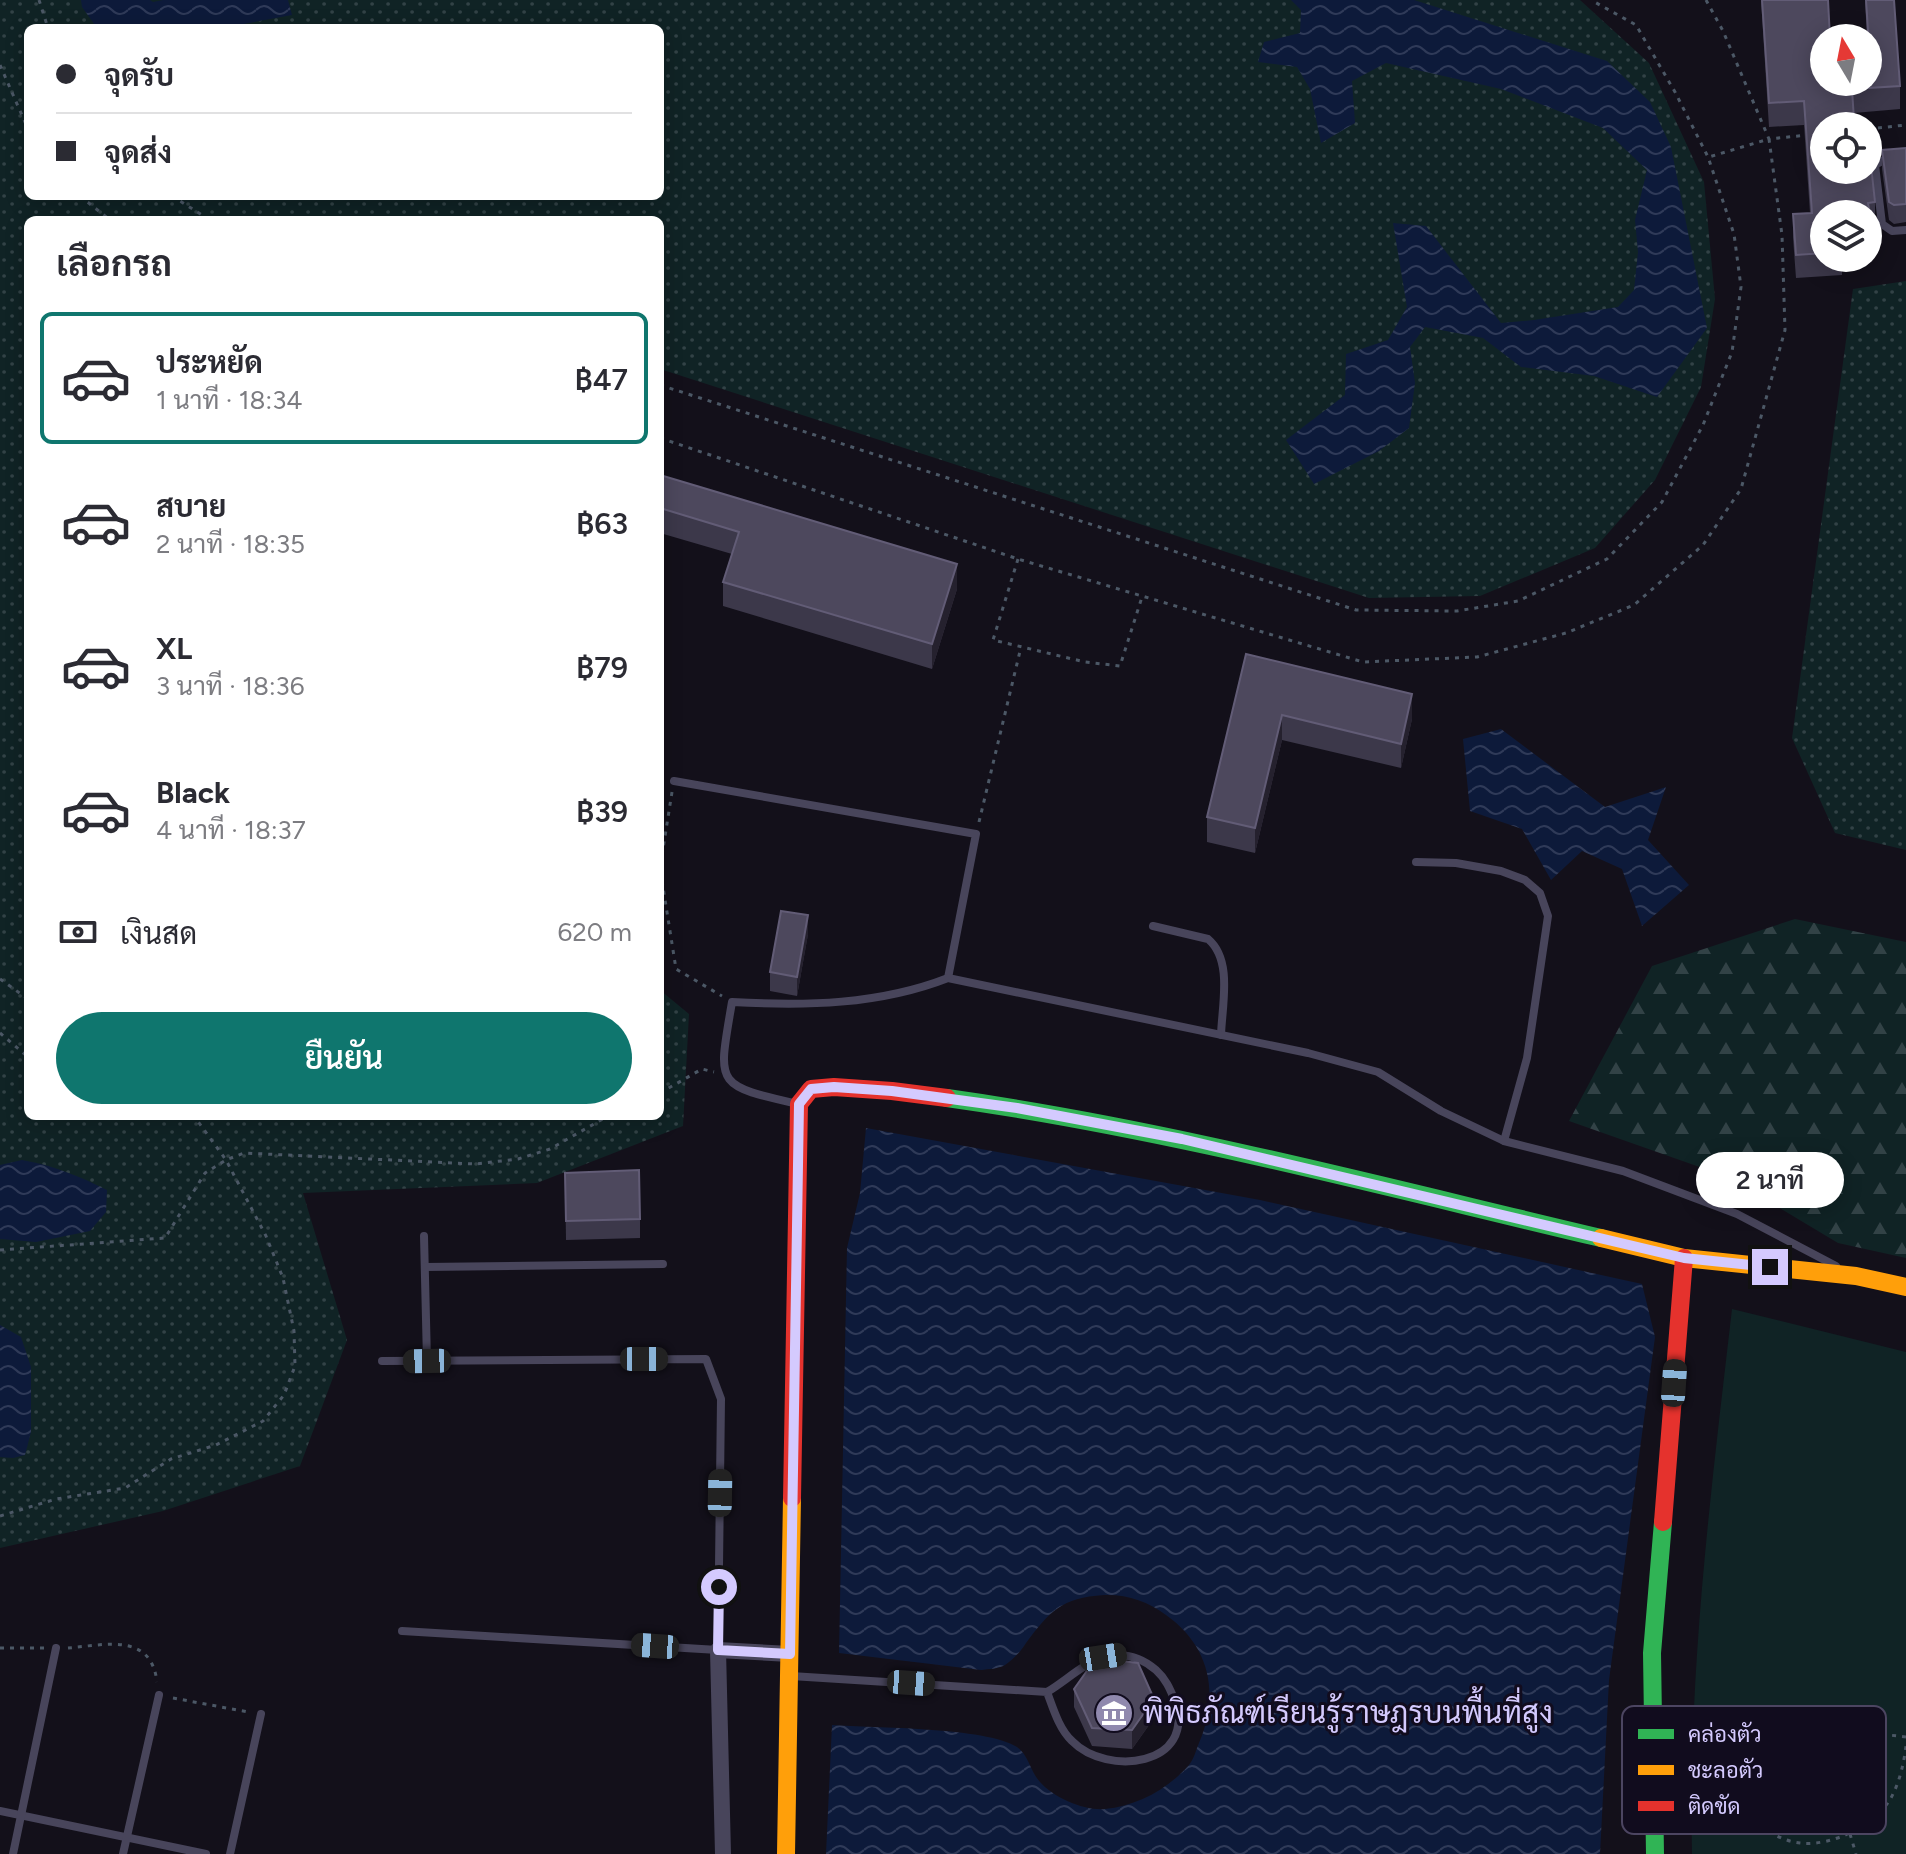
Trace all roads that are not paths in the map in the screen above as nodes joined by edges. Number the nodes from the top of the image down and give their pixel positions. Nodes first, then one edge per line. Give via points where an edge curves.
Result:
1 (1906, 158) edge
2 (1906, 230) edge
3 (674, 781) road end
4 (1416, 862) dead end
5 (1153, 926) dead end
6 (948, 978) junction
7 (1221, 1035) junction
8 (799, 1104) junction
9 (1504, 1141) junction
10 (424, 1236) dead end
11 (1684, 1258) junction
12 (663, 1264) dead end
13 (425, 1267) junction
14 (1856, 1276) junction
15 (1906, 1287) edge
16 (382, 1361) dead end
17 (427, 1361) junction
18 (402, 1631) dead end
19 (56, 1648) road end
20 (718, 1650) junction
21 (790, 1654) junction
22 (790, 1675) junction
23 (1047, 1692) junction
24 (159, 1695) road end
25 (1652, 1706) edge
26 (261, 1714) road end
27 (0, 1811) edge
28 (21, 1816) junction
29 (1654, 1834) edge
30 (126, 1837) junction
31 (13, 1854) edge
32 (123, 1854) edge
33 (206, 1854) edge
34 (230, 1854) edge
35 (723, 1854) edge
36 (786, 1854) edge
37 (1655, 1854) edge

1 - 2 lane via 1875,165 1882,224 1892,231
3 - 6 lane via 976,834
4 - 9 lane via 1456,863 1525,880 1540,893 1548,916 1527,1058
5 - 7 lane via 1214,945 1224,965
6 - 7 lane
6 - 8 lane via 875,998 786,1005 732,1002 724,1073 752,1094
7 - 9 lane via 1378,1072
8 - 11 street via 811,1089 834,1087 1017,1108 1182,1139
8 - 21 street
9 - 14 lane via 1623,1171 1737,1214
10 - 13 lane
11 - 14 street
11 - 25 street via 1652,1653
12 - 13 lane
13 - 17 lane
14 - 15 street
16 - 17 lane
17 - 20 lane via 706,1359 721,1399
18 - 20 lane
19 - 28 lane
20 - 21 street
20 - 35 street
21 - 22 street
22 - 23 lane
22 - 36 street
23 - 23 lane via 1103,1657 1136,1656 1170,1688 1179,1727 1159,1754 1145,1760 1103,1759 1086,1754 1069,1739
24 - 30 lane
26 - 34 lane
27 - 28 lane
28 - 30 lane
28 - 31 lane
29 - 37 street
30 - 32 lane
30 - 33 lane

